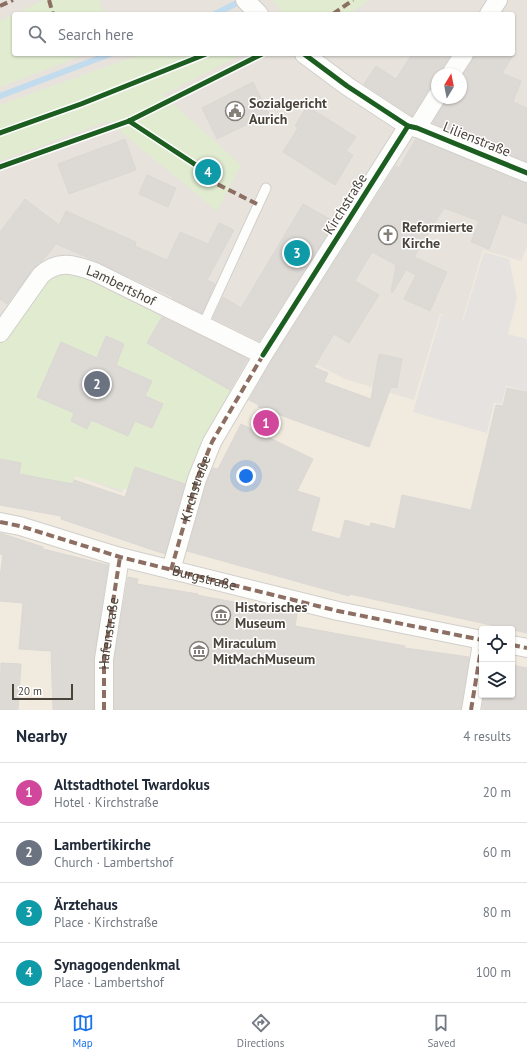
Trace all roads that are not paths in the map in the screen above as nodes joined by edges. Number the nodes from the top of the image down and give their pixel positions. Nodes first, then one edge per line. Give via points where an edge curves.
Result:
1 (245, 0) edge
2 (498, 0) edge
3 (257, 12) edge
4 (490, 12) edge
5 (307, 56) edge
6 (463, 56) edge
7 (455, 68) edge
8 (431, 103) edge
9 (412, 127) junction
10 (527, 172) edge
11 (266, 188) dead end
12 (203, 325) junction
13 (0, 333) edge
14 (263, 355) junction
15 (0, 522) edge
16 (120, 557) junction
17 (171, 570) junction
18 (479, 639) edge
19 (515, 646) edge
20 (527, 648) edge
21 (479, 661) edge
22 (104, 710) edge
23 (471, 710) edge

1 - 3 street
2 - 4 street
5 - 9 street, Lilienstraße
6 - 7 street
8 - 9 street, Kirchstraße
9 - 10 street, Lilienstraße
9 - 14 street, Kirchstraße
11 - 12 lane
12 - 13 street, Lambertshof via 95,272 66,264 47,269 41,275
12 - 14 street, Lambertshof
14 - 17 street, Kirchstraße via 212,442 197,479
15 - 16 street, Burgstraße
16 - 17 street, Burgstraße
16 - 22 street, Hafenstraße via 104,659
17 - 18 street, Burgstraße via 338,611
19 - 20 street
21 - 23 street

